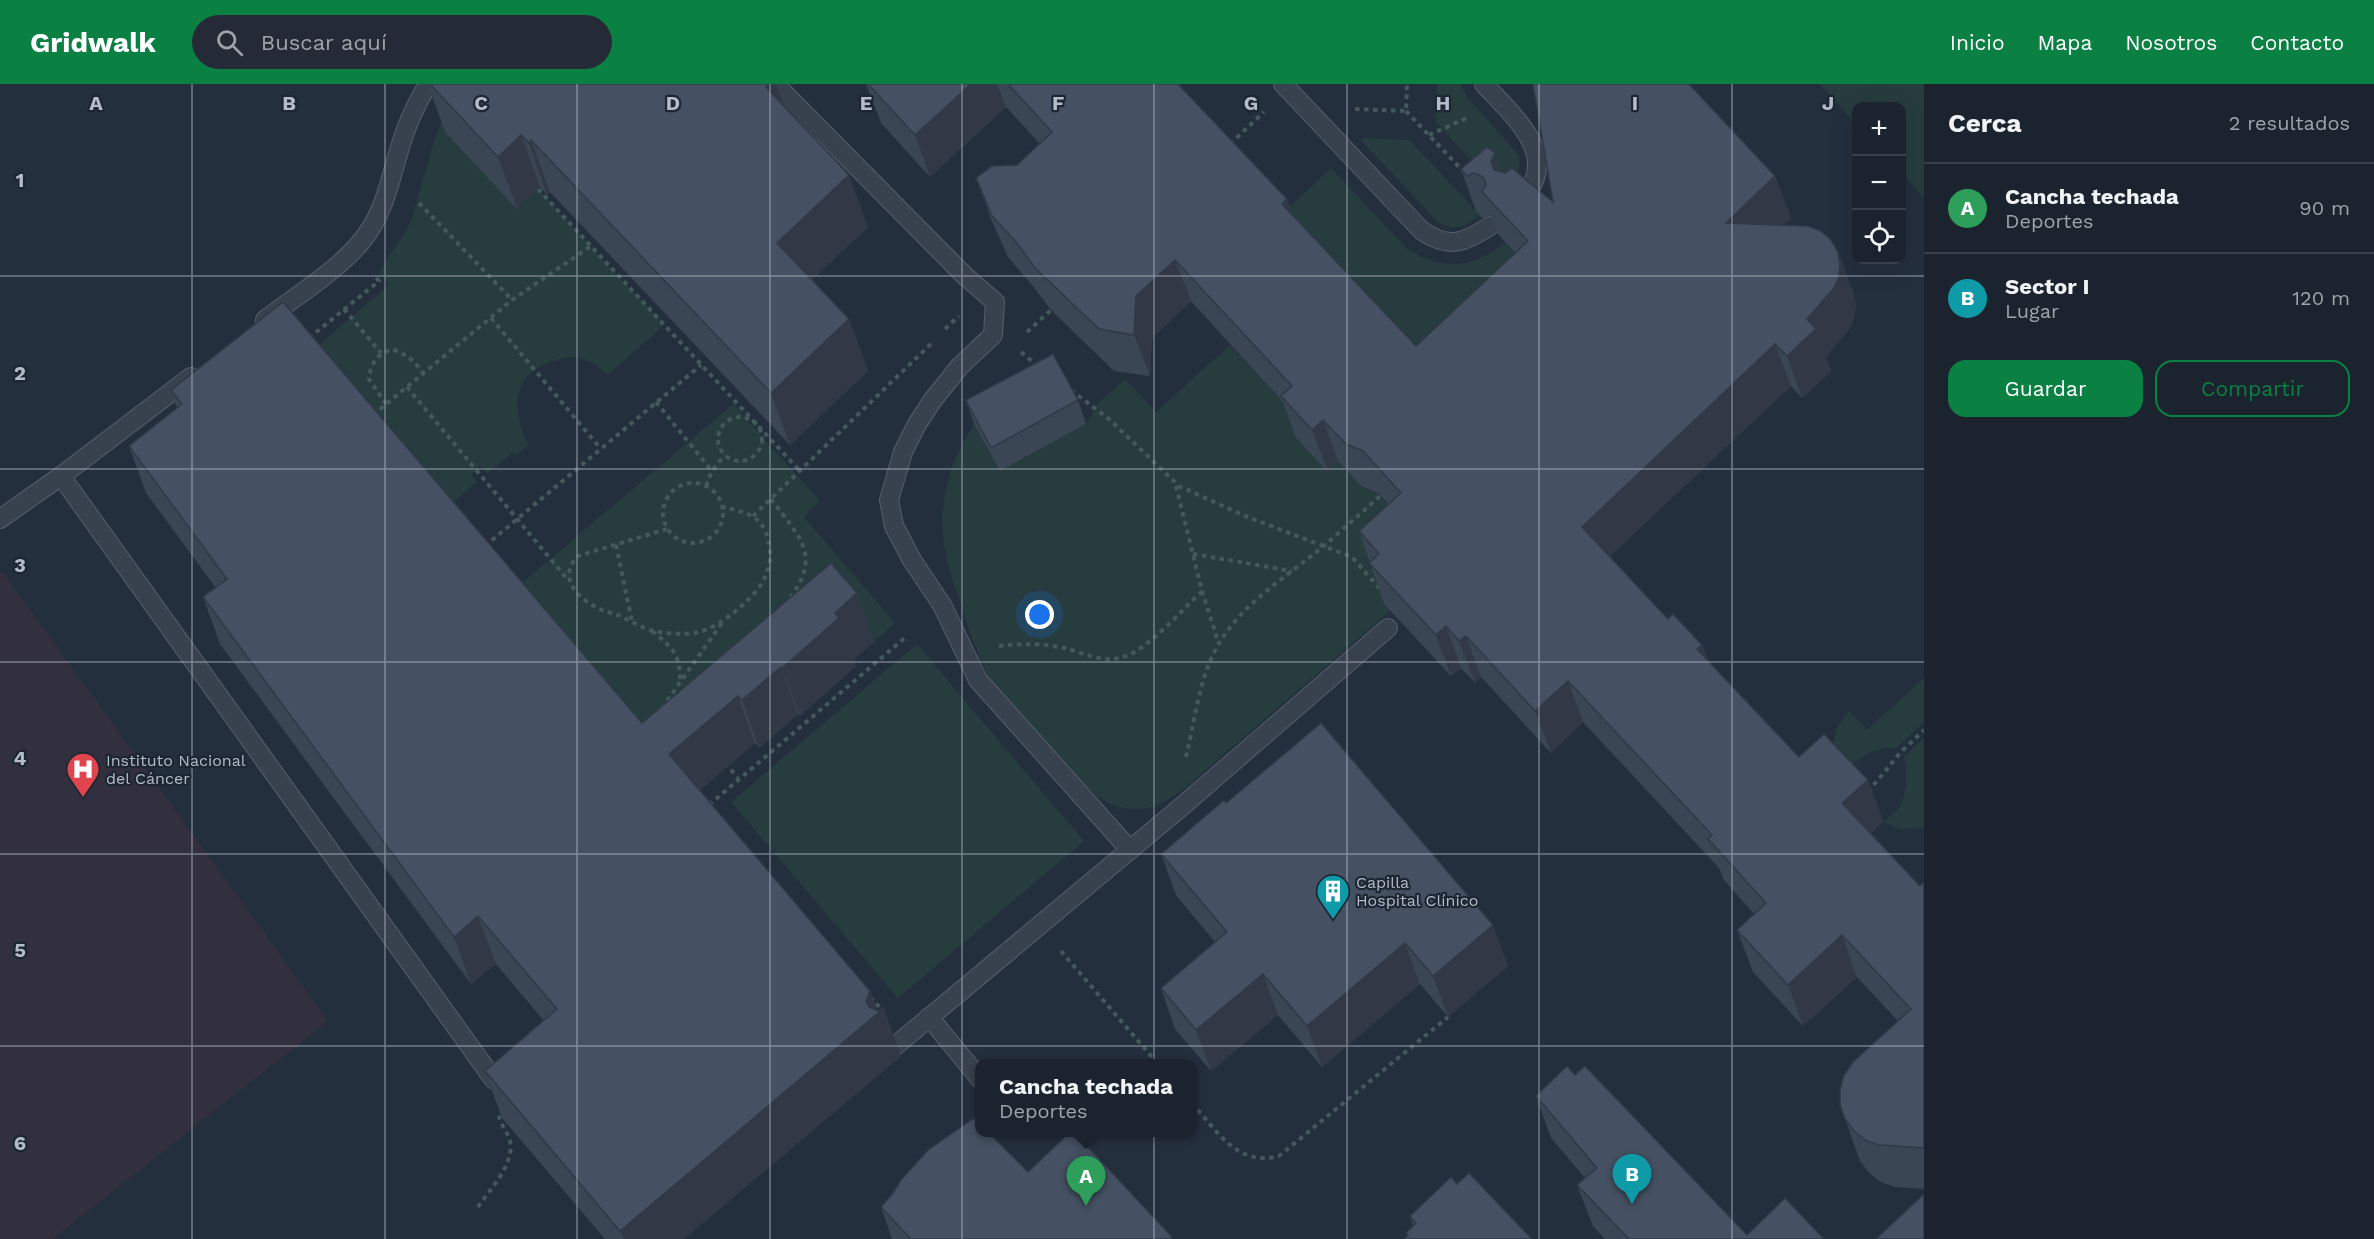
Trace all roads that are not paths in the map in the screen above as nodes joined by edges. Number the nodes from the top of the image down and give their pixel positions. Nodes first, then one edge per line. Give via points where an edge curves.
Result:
1 (428, 84) edge
2 (775, 84) edge
3 (1283, 84) edge
4 (1484, 84) edge
5 (1517, 204) edge
6 (1490, 226) edge
7 (249, 332) edge
8 (202, 368) edge
9 (61, 476) junction
10 (0, 519) edge
11 (1388, 628) dead end
12 (1130, 850) junction
13 (929, 1017) junction
14 (900, 1042) road end
15 (975, 1074) edge
16 (494, 1080) edge

1 - 7 lane via 403,137 379,213 368,233 352,253
2 - 12 lane via 995,302 993,335 960,366 932,401 903,452 889,500 894,526 942,604 978,680
3 - 6 lane via 1434,240 1465,241
4 - 5 lane via 1534,145 1538,168 1535,179
8 - 9 lane
9 - 10 lane
9 - 16 lane
11 - 12 lane
12 - 13 lane
13 - 14 lane
13 - 15 lane

